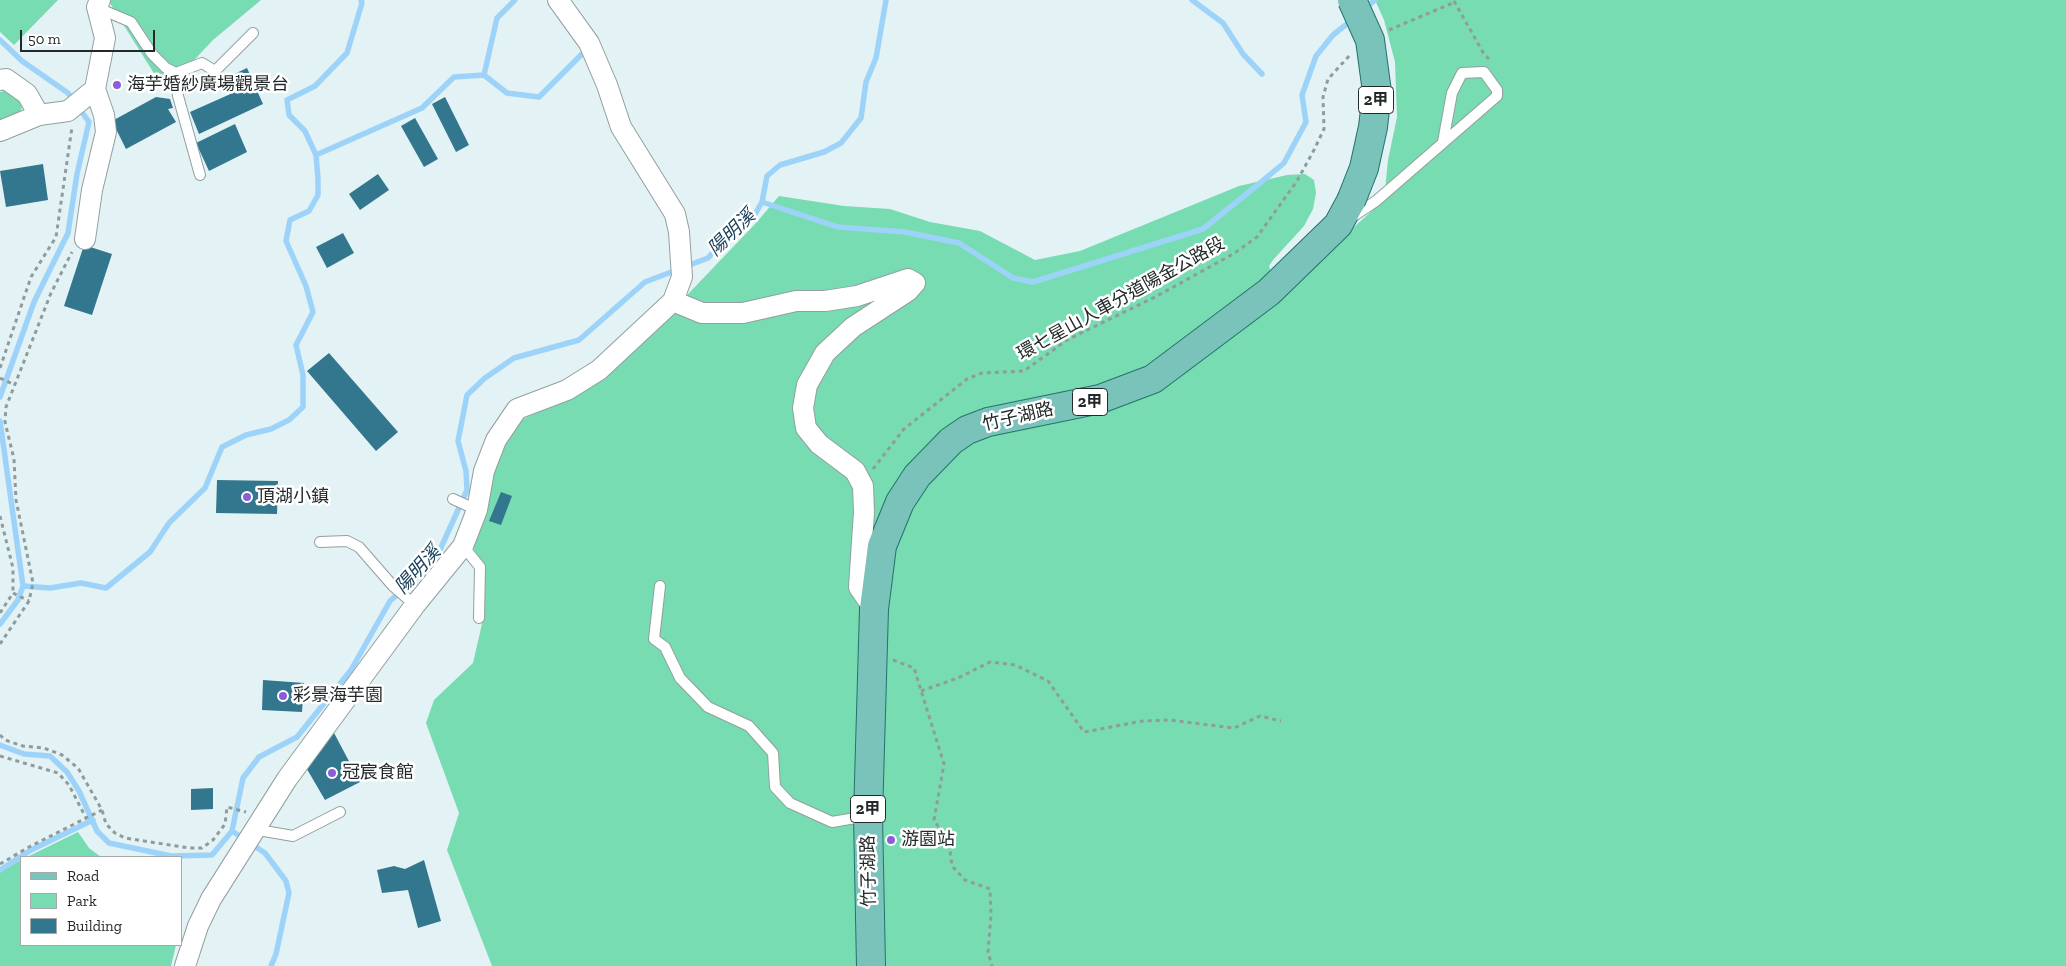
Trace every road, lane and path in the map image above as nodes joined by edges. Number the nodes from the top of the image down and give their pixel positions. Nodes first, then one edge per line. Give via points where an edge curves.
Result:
1 (558, 0) edge
2 (1352, 0) edge
3 (1454, 1) edge
4 (98, 4) edge
5 (253, 33) dead end
6 (1382, 34) dead end
7 (1354, 51) dead end
8 (1484, 72) junction
9 (176, 73) junction
10 (0, 80) edge
11 (92, 93) junction
12 (70, 110) junction
13 (39, 115) junction
14 (0, 131) edge
15 (1443, 142) junction
16 (200, 175) dead end
17 (1338, 225) junction
18 (85, 239) dead end
19 (673, 301) junction
20 (0, 368) edge
21 (0, 378) edge
22 (863, 486) junction
23 (453, 499) dead end
24 (477, 510) junction
25 (0, 516) edge
26 (320, 542) dead end
27 (463, 546) junction
28 (660, 586) dead end
29 (13, 593) junction
30 (30, 601) junction
31 (412, 602) junction
32 (874, 609) junction
33 (0, 613) edge
34 (479, 618) dead end
35 (0, 644) edge
36 (871, 651) junction
37 (921, 691) junction
38 (1281, 721) dead end
39 (0, 735) edge
40 (0, 756) edge
41 (102, 810) junction
42 (244, 810) dead end
43 (340, 812) dead end
44 (868, 816) junction
45 (86, 818) junction
46 (251, 836) junction
47 (0, 864) edge
48 (186, 966) edge
49 (871, 966) edge
50 (992, 966) edge

1 - 19 street via 589,43 621,127 674,214 682,267
2 - 17 main road, 竹子湖路 / 2甲, bridge via 1370,40 1377,92 1374,127 1364,168
3 - 6 path
3 - 8 path via 1484,54 1492,61
4 - 9 lane via 131,22 152,54
4 - 11 street via 105,38
5 - 9 lane via 214,71 202,63
7 - 22 path, 環七星山人車分道陽金公路段 via 1328,79 1323,97 1324,129 1314,150 1297,181 1257,237 1234,254 1157,296 1067,340 1024,371 982,373 967,379 904,429
8 - 15 lane via 1462,73 1452,92
8 - 15 lane via 1497,90 1497,96
9 - 16 lane via 178,96
10 - 13 street via 6,79 27,94
11 - 12 street
11 - 18 street via 104,115 106,132 92,190
12 - 13 street
12 - 20 path via 73,130 56,237 31,277
13 - 14 street
15 - 17 lane via 1376,201
17 - 32 main road, 竹子湖路 / 2甲 via 1269,292 1153,379 1100,399 988,422 951,441 917,476 900,502 882,546
19 - 22 street via 702,313 743,313 796,302 857,296 908,279 915,283 853,327 825,353 807,385 803,408 806,428 819,444 855,471
19 - 24 street via 599,370 566,390 517,409 496,440 484,471
21 - 30 path via 13,384 5,422 14,459 16,500 33,583
22 - 32 street via 859,587
23 - 24 lane
24 - 27 street
25 - 29 path via 13,568
26 - 31 lane via 347,541 359,547 393,586
27 - 31 street
27 - 34 lane via 480,567
28 - 44 lane via 654,639 665,647 680,678 708,707 749,726 773,752 775,787 790,804 832,822
29 - 30 path
29 - 33 path
30 - 35 path
31 - 46 street via 287,779
32 - 36 main road, 竹子湖路 / 2甲
36 - 37 path via 914,668
36 - 44 main road, 竹子湖路 / 2甲
37 - 38 path via 990,662 1015,665 1048,681 1084,732 1143,721 1170,720 1234,728 1260,716
37 - 50 path via 944,764 934,820 949,843 952,866 965,880 990,889 988,952
39 - 41 path via 23,746 44,748 62,755 78,768
40 - 45 path via 58,773 69,785
41 - 42 path via 106,824 125,838 202,848 225,824 228,807
41 - 45 path
43 - 46 lane via 293,836 264,831
44 - 49 main road, 竹子湖路 / 2甲
45 - 47 path
46 - 48 street via 198,926

